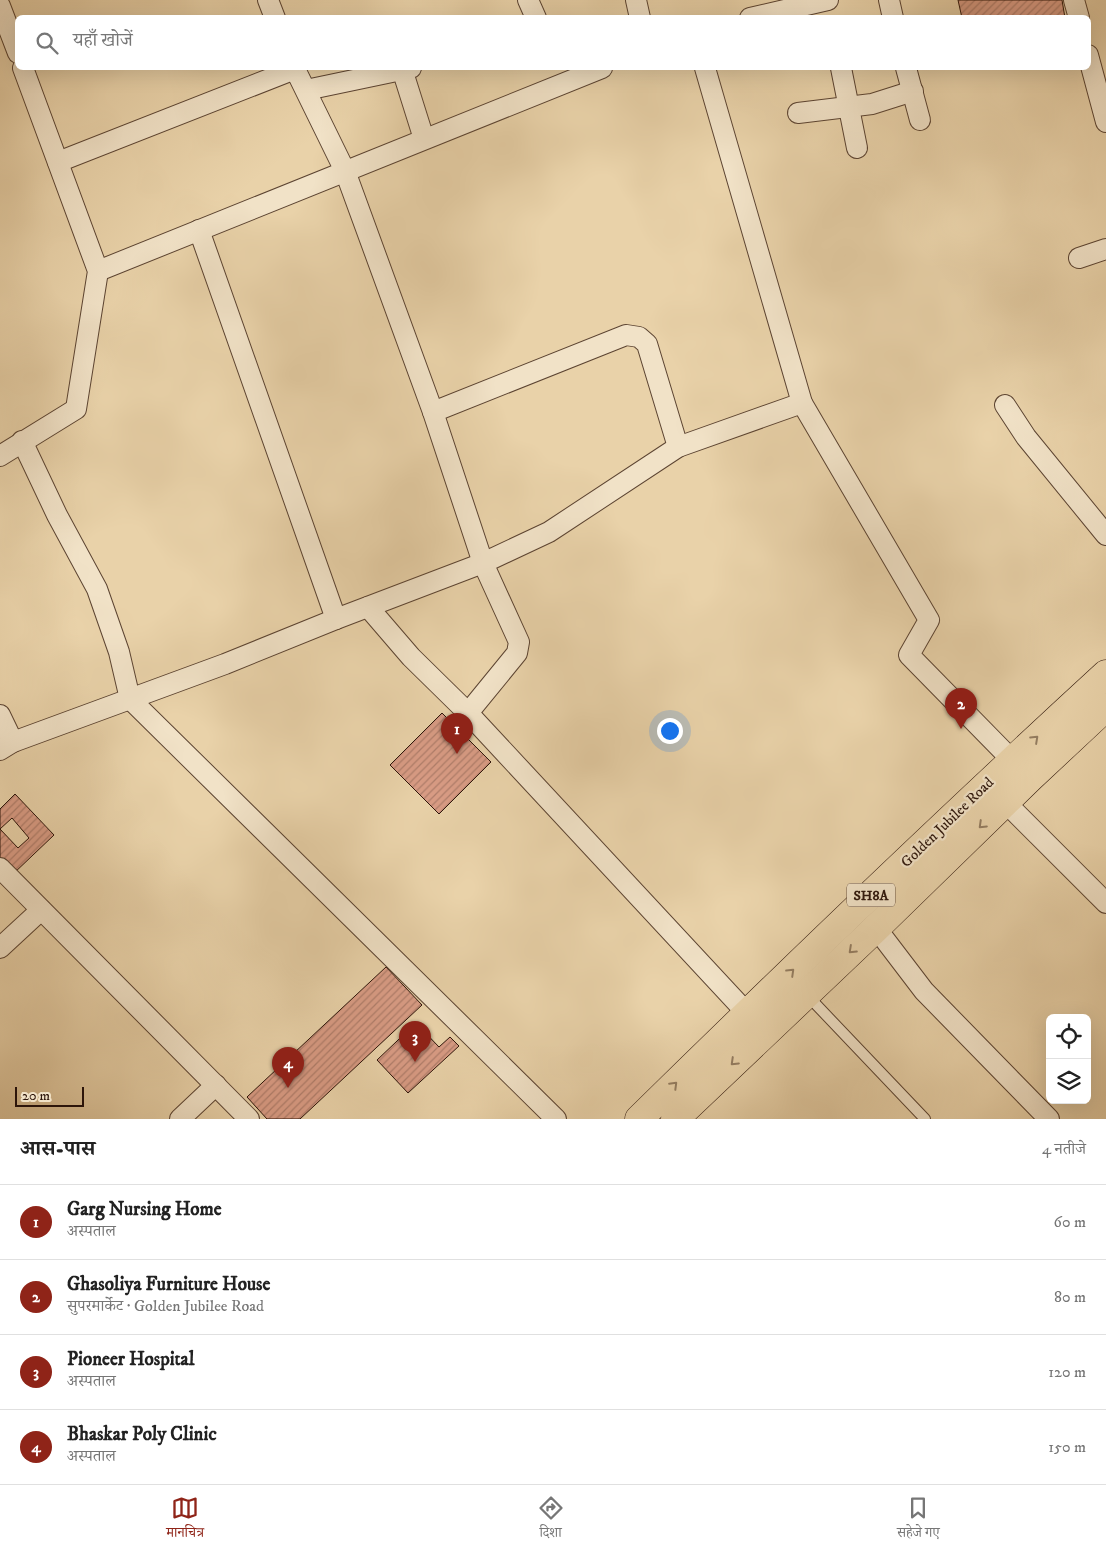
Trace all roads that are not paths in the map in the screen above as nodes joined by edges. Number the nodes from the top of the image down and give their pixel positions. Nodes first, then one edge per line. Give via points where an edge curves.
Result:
1 (268, 0) edge
2 (528, 0) edge
3 (636, 0) edge
4 (888, 0) edge
5 (1074, 0) edge
6 (0, 6) edge
7 (827, 6) edge
8 (274, 15) edge
9 (535, 15) edge
10 (639, 15) edge
11 (769, 15) edge
12 (892, 15) edge
13 (1078, 15) edge
14 (15, 45) edge
15 (1091, 66) edge
16 (24, 70) edge
17 (290, 70) edge
18 (296, 70) edge
19 (398, 70) edge
20 (407, 70) edge
21 (590, 70) edge
22 (706, 70) edge
23 (841, 70) edge
24 (907, 70) edge
25 (572, 73) edge
26 (306, 90) junction
27 (913, 92) junction
28 (849, 106) junction
29 (798, 112) dead end
30 (920, 120) dead end
31 (1106, 122) edge
32 (424, 139) junction
33 (856, 148) dead end
34 (58, 162) junction
35 (345, 171) junction
36 (199, 230) junction
37 (1106, 249) edge
38 (1079, 258) dead end
39 (98, 271) junction
40 (802, 404) junction
41 (1005, 405) dead end
42 (433, 412) junction
43 (22, 441) junction
44 (678, 447) junction
45 (0, 456) edge
46 (1106, 535) edge
47 (483, 563) junction
48 (368, 607) junction
49 (336, 619) junction
50 (1106, 674) edge
51 (130, 699) junction
52 (1106, 707) edge
53 (468, 713) junction
54 (0, 714) edge
55 (6, 746) edge
56 (1012, 760) junction
57 (996, 793) junction
58 (0, 868) edge
59 (1106, 903) edge
60 (42, 910) junction
61 (876, 928) junction
62 (0, 948) edge
63 (806, 994) junction
64 (756, 1023) junction
65 (216, 1085) junction
66 (180, 1119) edge
67 (249, 1119) edge
68 (556, 1119) edge
69 (639, 1119) edge
70 (675, 1119) edge
71 (926, 1119) edge
72 (1049, 1119) edge

1 - 8 street
2 - 9 street
3 - 10 street
4 - 12 street
5 - 13 street
6 - 14 street
7 - 11 street
15 - 31 street
16 - 34 street
17 - 34 street
18 - 26 street
19 - 26 street
20 - 32 street
21 - 25 street
22 - 40 street
23 - 28 street
24 - 27 street
25 - 32 street
26 - 35 street
27 - 28 street via 872,104
27 - 30 street
28 - 29 street
28 - 33 street
32 - 35 street
34 - 39 street
35 - 36 street
35 - 42 street
36 - 39 street
36 - 49 street
37 - 38 street
39 - 43 street via 76,409
40 - 44 street
40 - 56 street via 929,620 909,655
41 - 46 street via 1026,437
42 - 44 street via 626,335 639,337 647,344
42 - 47 street
43 - 45 street
43 - 51 street via 57,515 98,589 119,652
44 - 47 street via 549,532
47 - 48 street
47 - 53 street via 519,642 517,652
48 - 49 street
48 - 53 street via 411,657
49 - 51 street
56 -> 50 main road, Golden Jubilee Road / SH8A
51 - 55 street
51 - 68 street
52 - 57 main road, SH8A
53 - 64 street
54 - 55 street
56 - 57 main road, Golden Jubilee Road / SH8A
57 - 59 street
57 -> 61 main road, SH8A
64 -> 57 main road, Golden Jubilee Road / SH8A
58 - 60 street
60 - 62 street
60 - 65 street
61 -> 63 main road, SH8A
61 - 72 street via 924,991
63 - 64 main road, SH8A
63 - 71 lane
69 -> 64 main road, Golden Jubilee Road / SH8A
64 -> 70 main road, SH8A
65 - 66 street
65 - 67 street

